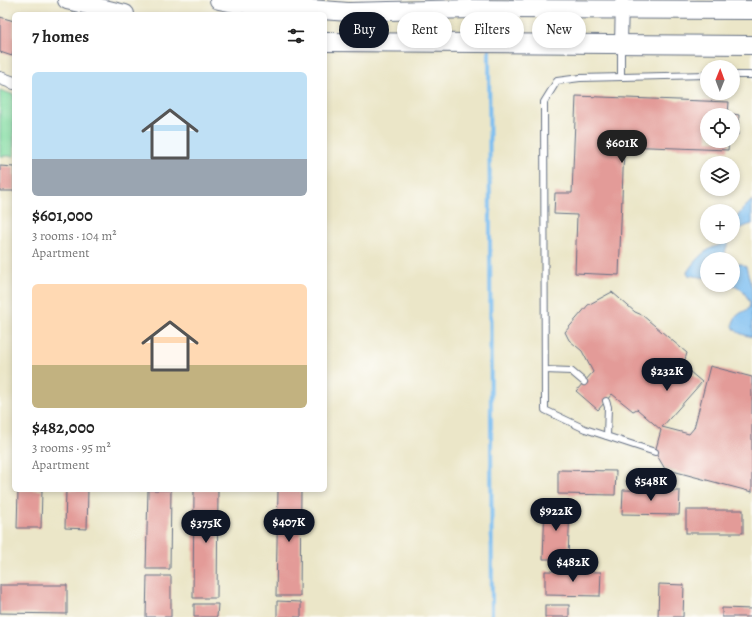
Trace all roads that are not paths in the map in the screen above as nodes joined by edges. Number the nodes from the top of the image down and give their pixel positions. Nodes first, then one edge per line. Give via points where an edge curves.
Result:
1 (67, 0) edge
2 (622, 4) edge
3 (229, 6) edge
4 (752, 10) edge
5 (117, 12) edge
6 (327, 42) edge
7 (621, 44) junction
8 (752, 45) edge
9 (740, 75) edge
10 (752, 75) edge
11 (700, 76) edge
12 (621, 77) junction
13 (0, 78) edge
14 (12, 82) edge
15 (545, 370) junction
16 (584, 382) dead end
17 (606, 401) dead end
18 (607, 436) junction
19 (655, 452) dead end

1 - 5 main road
2 - 3 main road via 521,9 348,12
2 - 4 main road
2 - 7 street
6 - 7 main road
7 - 8 main road
7 - 12 lane
9 - 10 lane
11 - 12 lane
12 - 15 lane via 558,81 544,102
13 - 14 street
15 - 16 lane via 572,371
15 - 18 lane via 545,410 585,429
17 - 18 lane
18 - 19 lane

